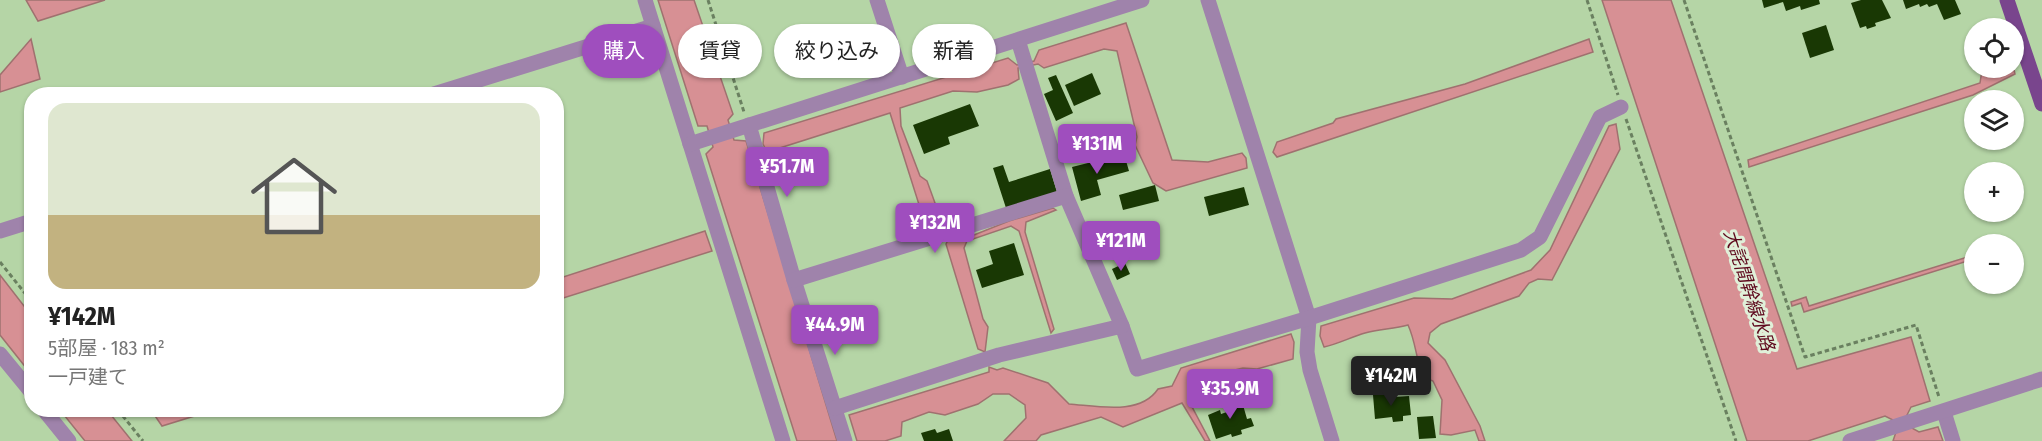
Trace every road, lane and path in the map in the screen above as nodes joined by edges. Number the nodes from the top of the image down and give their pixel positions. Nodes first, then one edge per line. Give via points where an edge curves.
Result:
1 (645, 0) edge
2 (708, 0) edge
3 (877, 0) edge
4 (1142, 0) edge
5 (1208, 0) edge
6 (1587, 0) edge
7 (1684, 0) edge
8 (2007, 0) edge
9 (652, 24) edge
10 (1018, 40) junction
11 (582, 48) edge
12 (666, 59) edge
13 (902, 76) junction
14 (457, 87) edge
15 (2042, 104) edge
16 (1622, 107) junction
17 (742, 128) junction
18 (698, 141) junction
19 (1066, 196) junction
20 (24, 224) edge
21 (0, 231) edge
22 (0, 262) edge
23 (794, 280) junction
24 (24, 292) edge
25 (1309, 318) junction
26 (1122, 326) junction
27 (0, 354) edge
28 (2042, 379) edge
29 (24, 383) edge
30 (835, 408) junction
31 (1944, 412) junction
32 (50, 417) edge
33 (124, 417) edge
34 (69, 441) edge
35 (143, 441) edge
36 (783, 441) edge
37 (846, 441) edge
38 (1332, 441) edge
39 (1736, 441) edge
40 (1850, 441) edge
41 (1953, 441) edge

1 - 9 street
2 - 17 path
3 - 13 street
4 - 10 street
5 - 25 street
6 - 16 path
7 - 31 path via 1804,357 1916,325
8 - 15 main road
10 - 13 street
10 - 19 street
11 - 14 street
12 - 18 street
13 - 17 street
16 - 25 street via 1600,117 1540,237 1521,250
16 - 39 path
17 - 18 street
17 - 23 street
18 - 36 street
19 - 23 street
19 - 26 street
20 - 21 street
22 - 24 path
23 - 30 street
25 - 26 street via 1137,369
25 - 38 street via 1310,370
26 - 30 street via 999,355
27 - 29 street
28 - 31 street
30 - 37 street
31 - 40 street
31 - 41 street
32 - 34 street
33 - 35 path

